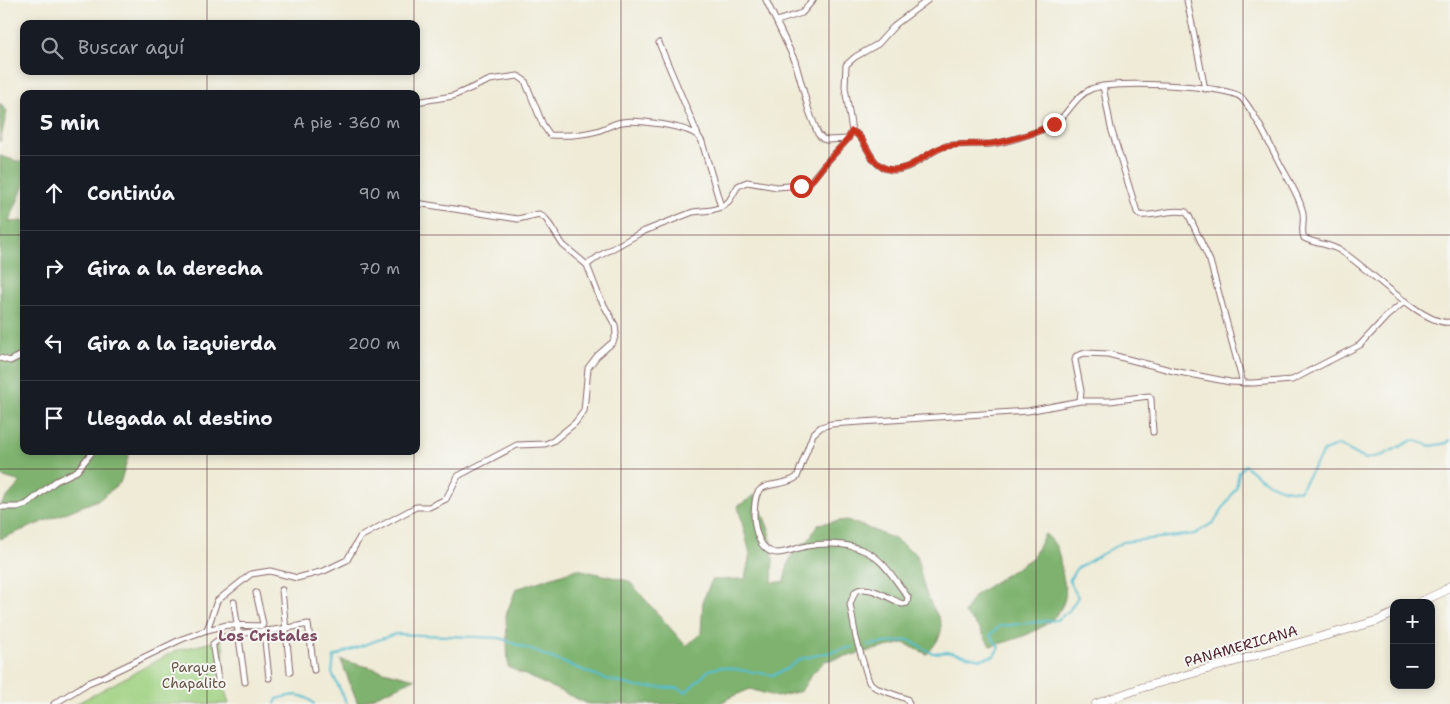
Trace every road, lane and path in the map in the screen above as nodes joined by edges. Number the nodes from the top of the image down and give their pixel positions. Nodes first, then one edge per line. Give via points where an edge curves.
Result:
1 (766, 0) edge
2 (813, 0) edge
3 (928, 0) edge
4 (1187, 0) edge
5 (777, 21) junction
6 (659, 43) dead end
7 (1103, 86) junction
8 (1205, 89) junction
9 (420, 101) edge
10 (852, 131) junction
11 (698, 136) junction
12 (848, 139) junction
13 (420, 205) edge
14 (721, 207) junction
15 (587, 265) junction
16 (1405, 301) junction
17 (1450, 322) edge
18 (20, 356) edge
19 (0, 358) edge
20 (1243, 383) junction
21 (1080, 400) junction
22 (1153, 432) dead end
23 (90, 455) edge
24 (0, 507) edge
25 (1450, 586) edge
26 (282, 590) dead end
27 (256, 593) dead end
28 (1427, 599) edge
29 (234, 602) dead end
30 (1390, 615) edge
31 (238, 625) junction
32 (286, 628) junction
33 (207, 630) junction
34 (238, 632) junction
35 (264, 632) junction
36 (314, 670) dead end
37 (290, 672) dead end
38 (269, 678) dead end
39 (218, 680) dead end
40 (246, 682) dead end
41 (54, 704) edge
42 (910, 704) edge
43 (1096, 704) edge

1 - 5 street
2 - 5 street via 802,13
3 - 10 street via 896,24 878,44 846,66 844,76
4 - 8 street
5 - 12 street via 798,70 818,134 827,140
6 - 11 street
7 - 8 street via 1146,84
7 - 10 street via 1081,96 1049,127 992,144 944,146 918,162 895,169 878,164 860,137
7 - 20 street via 1137,212 1147,215 1172,210 1186,212 1189,216 1210,261
8 - 16 street via 1234,94 1245,102 1299,200 1304,216 1304,238 1344,253
9 - 11 street via 453,96 490,80 518,76 524,81 550,135 596,132 628,121 674,127
10 - 12 street
11 - 14 street
12 - 14 street via 810,182 801,186 777,186 747,182 738,186 729,202
13 - 15 street via 509,218 522,219 539,214 563,245
14 - 15 street via 693,212 642,232
15 - 33 street via 615,325 616,334 613,342 588,368 584,410 575,423 545,444 517,445 458,476 446,499 428,507 416,507 360,536 347,560 324,571 297,578 270,571 251,574 217,601
16 - 17 street via 1432,319
16 - 20 street via 1360,345 1298,378 1283,382
18 - 19 street via 10,361
20 - 21 street via 1193,376 1119,356 1085,352 1075,360
21 - 22 street via 1110,401 1151,396
21 - 42 street via 1028,410 821,427 812,434 797,477 759,490 754,521 760,543 765,548 776,553 835,544 860,549 880,561 908,597 907,603 902,604 862,588 855,592 850,604 869,682 876,688 908,699
23 - 24 street via 77,471 56,481 27,504
25 - 28 main road
26 - 32 street
27 - 31 street via 263,625
29 - 31 street
30 - 43 main road, PANAMERICANA
31 - 33 street
31 - 34 street
32 - 35 street
32 - 36 street via 308,624
32 - 37 street
33 - 41 street via 88,682
34 - 35 street
34 - 39 street via 213,644
34 - 40 street
35 - 38 street

